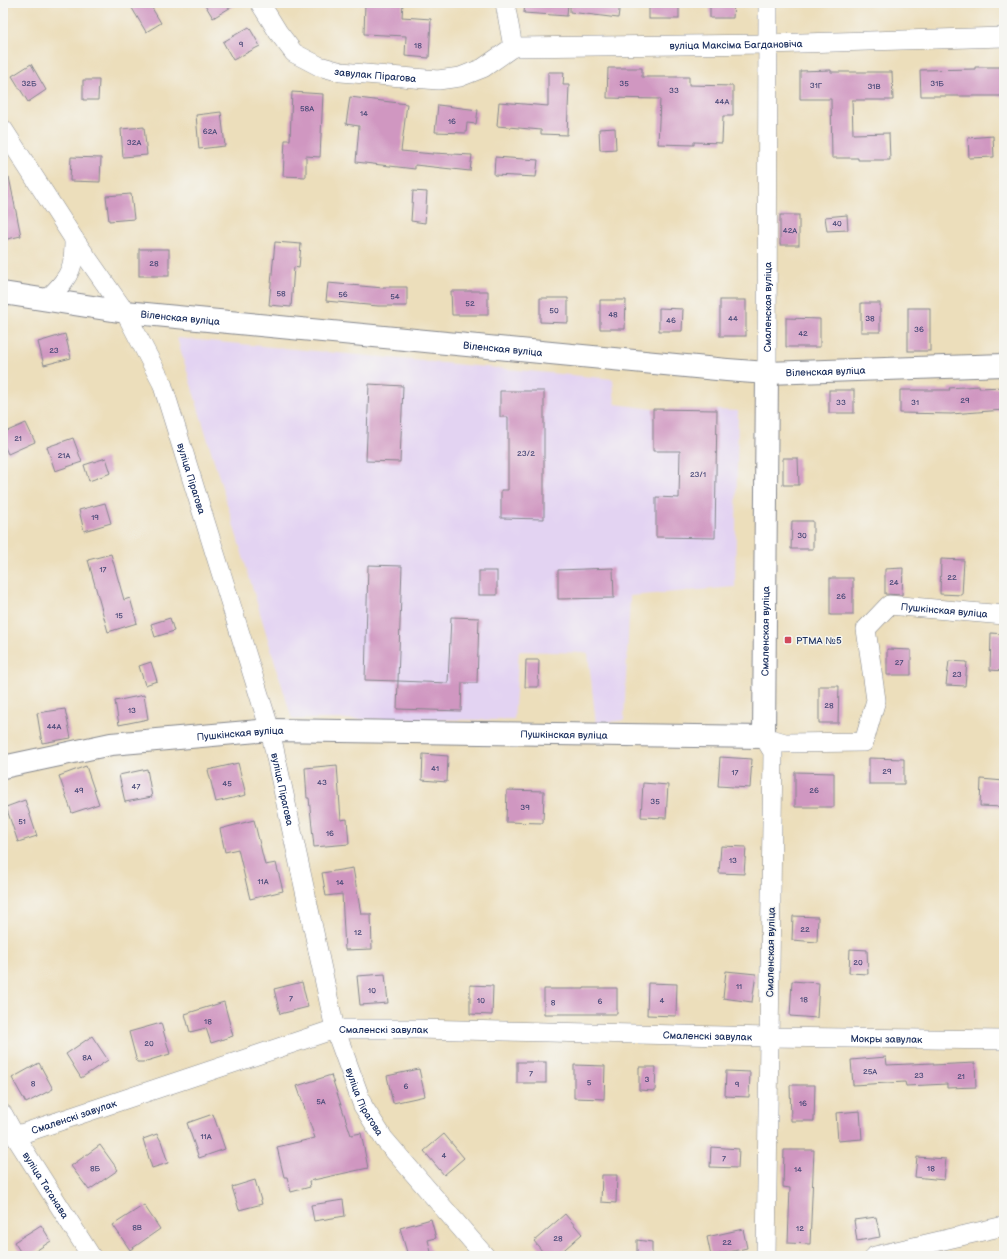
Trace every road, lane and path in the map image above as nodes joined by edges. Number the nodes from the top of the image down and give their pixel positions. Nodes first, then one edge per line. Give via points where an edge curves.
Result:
1 (260, 3) edge
2 (505, 3) edge
3 (768, 3) edge
4 (1004, 37) edge
5 (768, 44) junction
6 (513, 47) junction
7 (3, 129) edge
8 (74, 239) junction
9 (3, 293) edge
10 (46, 300) junction
11 (125, 312) junction
12 (1004, 365) edge
13 (767, 373) junction
14 (1004, 615) edge
15 (270, 730) junction
16 (764, 737) junction
17 (3, 767) edge
18 (335, 1029) junction
19 (769, 1037) junction
20 (1004, 1040) edge
21 (3, 1114) edge
22 (15, 1136) junction
23 (1004, 1226) edge
24 (91, 1256) edge
25 (485, 1256) edge
26 (766, 1256) edge
27 (875, 1256) edge

1 - 6 street, завулак Пірагова via 294,53 319,66 341,72 438,80 483,68
2 - 6 street
3 - 5 street, Смаленская вуліца
4 - 5 street, вуліца Максіма Багдановіча
5 - 6 street, вуліца Максіма Багдановіча
5 - 13 street, Смаленская вуліца
7 - 8 street, вуліца Пірагова
8 - 10 street via 73,260 67,276
8 - 11 street, вуліца Пірагова
9 - 10 street, Віленская вуліца
10 - 11 street, Віленская вуліца
11 - 13 street, Віленская вуліца
11 - 15 street, вуліца Пірагова via 162,383
12 - 13 street, Віленская вуліца
13 - 16 street, Смаленская вуліца
14 - 16 street, Пушкінская вуліца via 889,605 866,629 876,700 864,742 785,743
15 - 16 street, Пушкінская вуліца
15 - 17 street, Пушкінская вуліца via 111,744
15 - 18 street, вуліца Пірагова
16 - 19 street, Смаленская вуліца via 773,752
18 - 19 street, Смаленскі завулак
18 - 22 street, Смаленскі завулак
18 - 25 street, вуліца Пірагова via 363,1106 384,1139
19 - 20 street, Мокры завулак
19 - 26 street, Смаленская вуліца
21 - 22 street, вуліца Таганава
22 - 24 street, вуліца Таганава
23 - 27 street

